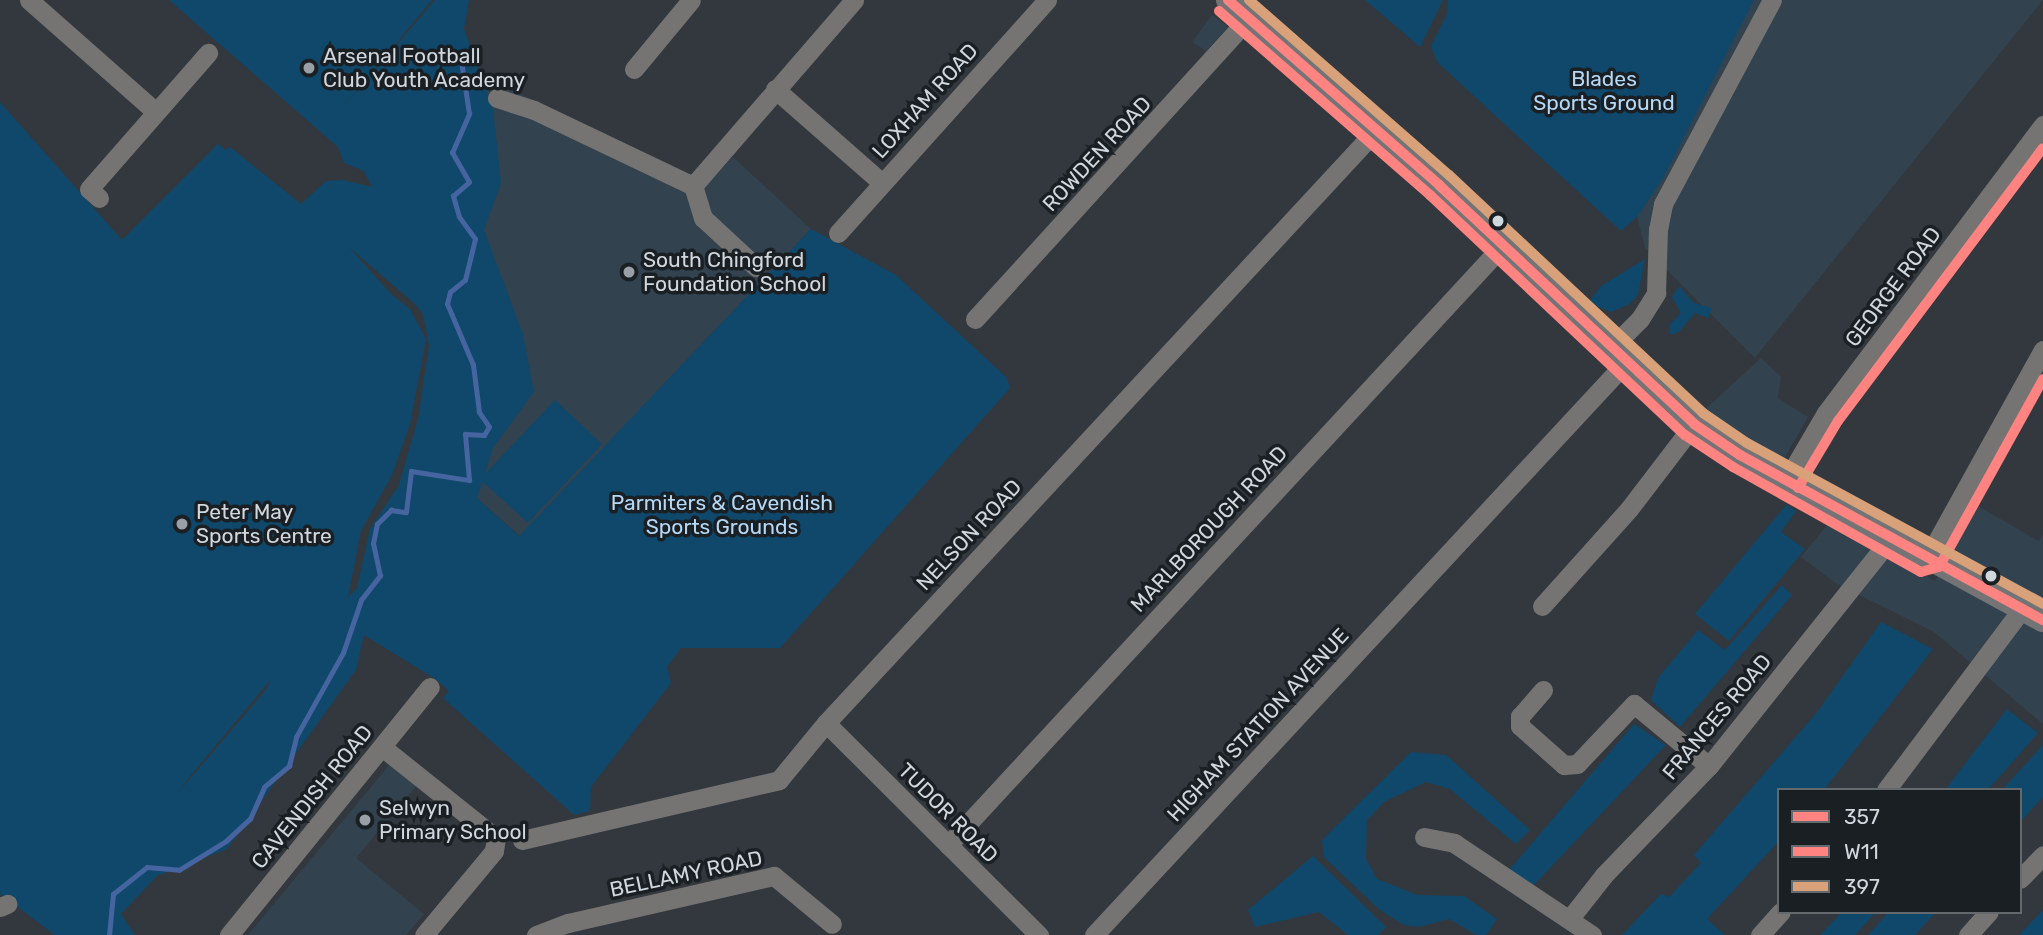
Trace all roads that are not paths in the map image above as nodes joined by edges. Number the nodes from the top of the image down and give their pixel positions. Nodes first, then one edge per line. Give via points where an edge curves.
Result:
1 (29, 0) edge
2 (691, 0) edge
3 (854, 0) edge
4 (1047, 0) edge
5 (1228, 0) edge
6 (1772, 0) edge
7 (1250, 17) junction
8 (208, 54) dead end
9 (634, 69) dead end
10 (775, 89) junction
11 (497, 98) dead end
12 (156, 112) junction
13 (2043, 125) edge
14 (1376, 130) junction
15 (694, 183) junction
16 (882, 183) junction
17 (99, 198) dead end
18 (838, 233) dead end
19 (1503, 245) junction
20 (756, 267) dead end
21 (975, 319) dead end
22 (2043, 349) edge
23 (1618, 355) junction
24 (1694, 424) junction
25 (1786, 481) junction
26 (1890, 539) junction
27 (1927, 559) junction
28 (1542, 606) dead end
29 (2032, 615) edge
30 (430, 687) dead end
31 (1543, 690) dead end
32 (826, 723) junction
33 (382, 747) junction
34 (1709, 766) junction
35 (1888, 788) edge
36 (1424, 837) dead end
37 (522, 840) dead end
38 (948, 845) junction
39 (2043, 855) edge
40 (2022, 877) edge
41 (1779, 914) edge
42 (1987, 914) edge
43 (1570, 917) junction
44 (832, 924) dead end
45 (229, 935) edge
46 (424, 935) edge
47 (536, 935) edge
48 (1039, 935) edge
49 (1094, 935) edge
50 (1592, 935) edge
51 (1760, 935) edge
52 (1968, 935) edge

1 - 12 street
2 - 9 street
3 - 10 street
4 - 16 street, LOXHAM ROAD
5 - 7 main road
6 - 23 street, HIGHAM STATION AVENUE via 1663,204 1656,293
7 - 14 main road
7 - 21 street, ROWDEN ROAD
8 - 12 street
10 - 15 street
10 - 16 street
11 - 15 street via 534,110
12 - 17 street via 89,189
13 - 25 street, GEORGE ROAD via 1826,413
14 - 19 main road
14 - 32 street, NELSON ROAD
15 - 20 street via 703,218
16 - 18 street, LOXHAM ROAD
19 - 23 main road
19 - 38 street, MARLBOROUGH ROAD
22 - 27 street
23 - 24 main road
23 - 49 street, HIGHAM STATION AVENUE
24 - 25 main road
24 - 28 street via 1629,509
25 - 26 main road
26 - 27 main road
26 - 34 street, FRANCES ROAD
27 - 29 main road
29 - 35 street
30 - 33 street, CAVENDISH ROAD
31 - 34 street via 1520,716 1520,726 1564,765 1577,764 1634,704
32 - 37 street, NELSON ROAD via 774,784
32 - 38 street, TUDOR ROAD
33 - 45 street, CAVENDISH ROAD
33 - 46 street via 496,838 494,851
34 - 43 street, FRANCES ROAD
36 - 43 street via 1454,843 1499,877
38 - 48 street, TUDOR ROAD
39 - 40 street
41 - 51 street
42 - 52 street
43 - 50 street
44 - 47 street, BELLAMY ROAD via 774,876 568,923

